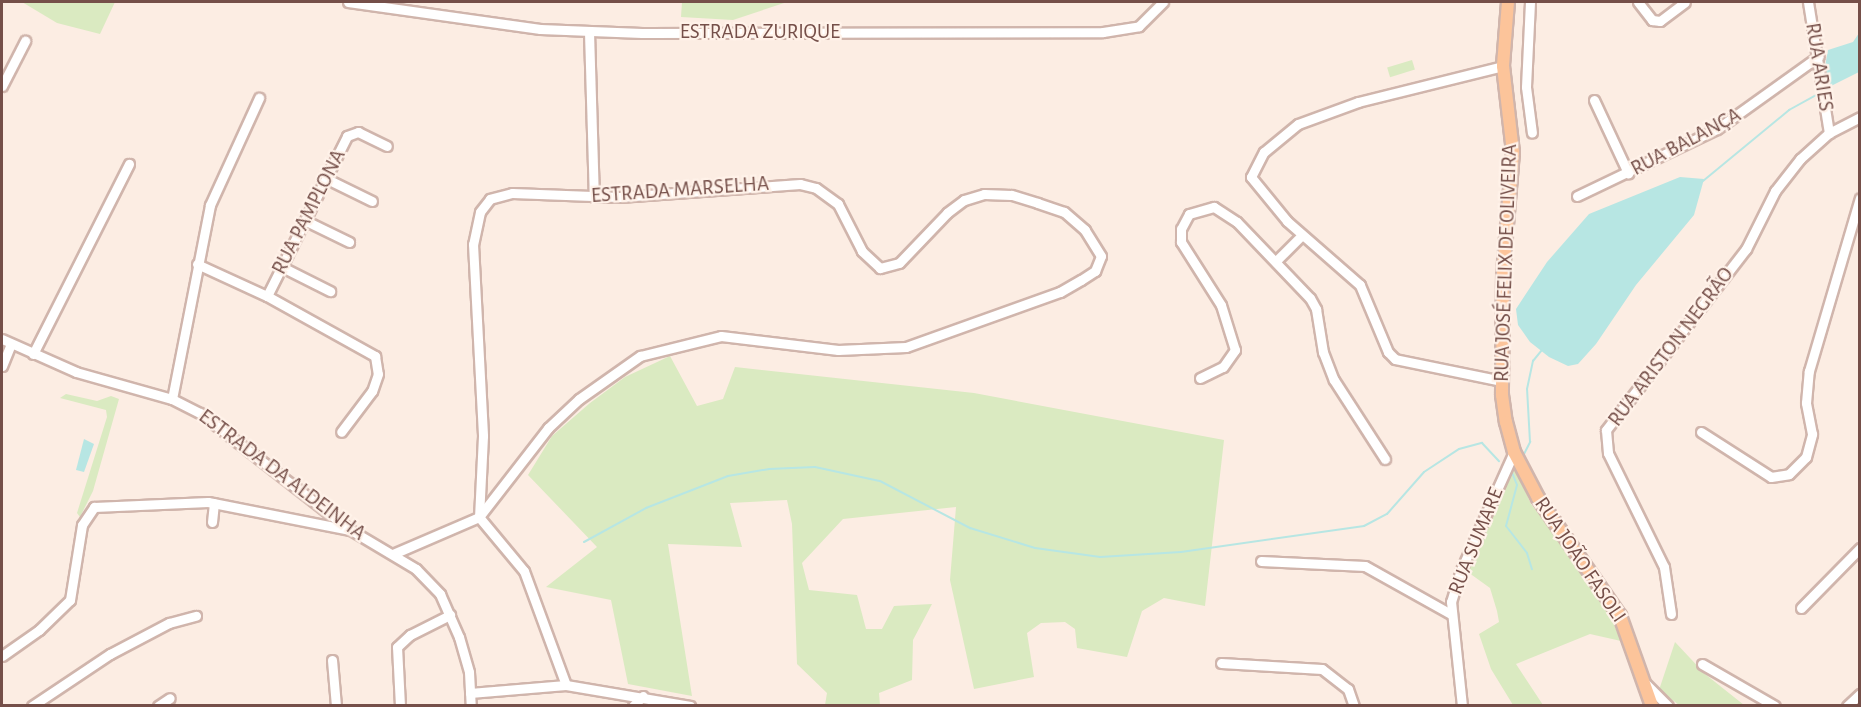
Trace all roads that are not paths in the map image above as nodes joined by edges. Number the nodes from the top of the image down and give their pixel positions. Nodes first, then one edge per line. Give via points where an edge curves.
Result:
1 (348, 2) edge
2 (1163, 2) edge
3 (1508, 2) edge
4 (1530, 2) edge
5 (1638, 2) edge
6 (1685, 2) edge
7 (1808, 2) edge
8 (589, 32) junction
9 (25, 41) dead end
10 (1819, 56) junction
11 (1503, 66) junction
12 (2, 86) edge
13 (259, 98) dead end
14 (1594, 100) dead end
15 (1860, 117) edge
16 (1829, 132) junction
17 (1532, 133) dead end
18 (387, 146) dead end
19 (129, 164) dead end
20 (1628, 173) junction
21 (327, 179) junction
22 (1576, 196) dead end
23 (594, 197) junction
24 (1860, 198) edge
25 (372, 201) dead end
26 (306, 221) junction
27 (1302, 235) junction
28 (349, 242) dead end
29 (1277, 260) junction
30 (197, 264) junction
31 (282, 267) junction
32 (330, 291) dead end
33 (267, 296) junction
34 (2, 339) edge
35 (11, 344) junction
36 (33, 354) junction
37 (2, 366) edge
38 (1200, 378) dead end
39 (1502, 381) junction
40 (172, 399) junction
41 (341, 432) dead end
42 (1701, 432) dead end
43 (1514, 452) junction
44 (1385, 459) dead end
45 (214, 502) junction
46 (479, 517) junction
47 (212, 522) dead end
48 (352, 530) junction
49 (393, 554) junction
50 (1858, 554) edge
51 (1261, 561) dead end
52 (1800, 608) dead end
53 (1450, 614) junction
54 (1671, 614) dead end
55 (450, 615) junction
56 (196, 616) dead end
57 (2, 656) edge
58 (332, 660) dead end
59 (1221, 663) dead end
60 (1702, 664) dead end
61 (1645, 683) junction
62 (566, 685) junction
63 (470, 693) junction
64 (1860, 694) edge
65 (643, 696) junction
66 (170, 698) dead end
67 (668, 703) edge
68 (32, 705) edge
69 (158, 705) edge
70 (336, 705) edge
71 (400, 705) edge
72 (471, 705) edge
73 (633, 705) edge
74 (690, 705) edge
75 (1354, 705) edge
76 (1462, 705) edge
77 (1652, 705) edge
78 (1668, 705) edge
79 (1774, 705) edge
80 (1847, 705) edge

1 - 8 street, ESTRADA ZURIQUE via 540,29
2 - 8 street, ESTRADA ZURIQUE via 1139,26 1103,32
3 - 11 main road, RUA JOSÉ FELIX DE OLIVEIRA
4 - 17 street via 1526,87
5 - 6 street via 1652,20 1660,21
7 - 10 street, RUA ARIES
8 - 23 street
9 - 12 street
10 - 16 street, RUA ARIES
10 - 20 street, RUA BALANÇA via 1717,129
11 - 27 street via 1333,110 1298,124 1280,137 1264,152 1251,177
11 - 39 main road, RUA JOSÉ FELIX DE OLIVEIRA via 1513,152 1503,274
13 - 30 street via 210,205
14 - 20 street
15 - 16 street, RUA ARISTON NEGRÃO
16 - 54 street, RUA ARISTON NEGRÃO via 1800,159 1775,191 1746,249 1606,429 1608,453 1664,567
18 - 21 street, RUA PAMPLONA via 357,132 350,133
19 - 36 street
20 - 22 street, RUA BALANÇA
21 - 25 street
21 - 26 street, RUA PAMPLONA
23 - 46 street, ESTRADA MARSELHA via 498,195 483,206 476,222 473,244 483,436
23 - 46 street, ESTRADA MARSELHA via 800,184 816,188 838,204 862,251 880,267 908,256 931,227 964,200 984,194 1011,195 1064,212 1085,230 1101,255 1095,271 1060,292 897,348 838,350 721,336 640,356 579,399 548,428
24 - 42 street via 1809,372 1806,403 1812,434 1806,457 1789,474 1771,477
26 - 28 street
26 - 31 street, RUA PAMPLONA
27 - 29 street
27 - 39 street via 1360,285 1388,352 1395,359
29 - 38 street via 1222,210 1199,209 1183,222 1180,234 1185,254 1221,305 1234,336 1231,359
29 - 44 street via 1316,309 1323,352 1334,380
30 - 33 street
30 - 40 street
31 - 32 street
31 - 33 street, RUA PAMPLONA
33 - 41 street via 375,356 378,374 372,391
34 - 35 street, ESTRADA DA ALDEINHA
35 - 36 street, ESTRADA DA ALDEINHA
35 - 37 street
36 - 40 street, ESTRADA DA ALDEINHA via 76,372
39 - 43 main road, RUA JOSÉ FELIX DE OLIVEIRA
40 - 48 street, ESTRADA DA ALDEINHA via 212,420
43 - 53 street, RUA SUMARE via 1460,572
43 - 61 main road, RUA JOÃO FASOLI via 1546,511 1610,597 1630,637
45 - 47 street
45 - 48 street
45 - 57 street via 183,500 94,507 83,519 68,604
46 - 49 street
46 - 62 street via 524,571
48 - 49 street, ESTRADA DA ALDEINHA
49 - 55 street, ESTRADA DA ALDEINHA via 427,580
50 - 52 street
51 - 53 street via 1365,566
53 - 76 street, RUA SUMARE
55 - 63 street, ESTRADA DA ALDEINHA via 469,672
55 - 71 street via 410,635 397,647
56 - 68 street via 169,623 110,654
58 - 70 street
59 - 75 street via 1323,669 1348,689
60 - 79 street
61 - 77 main road, RUA JOÃO FASOLI
61 - 78 street
62 - 63 street
62 - 65 street
63 - 72 street, ESTRADA DA ALDEINHA
64 - 80 street
65 - 67 street
65 - 73 street
66 - 69 street
67 - 74 street

